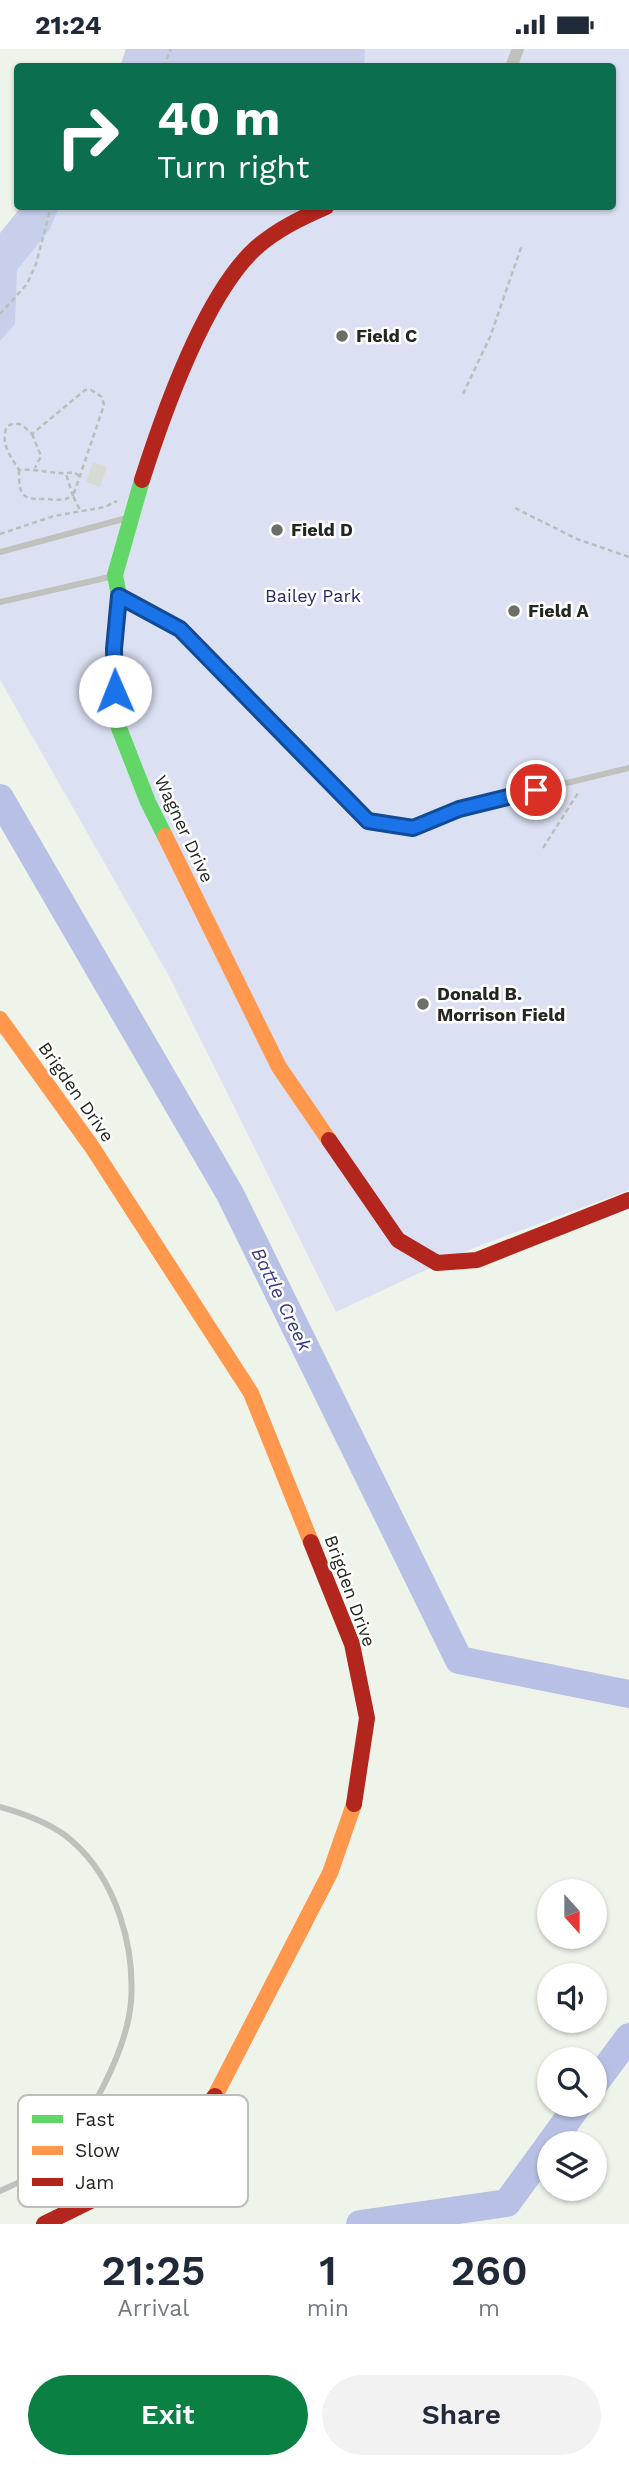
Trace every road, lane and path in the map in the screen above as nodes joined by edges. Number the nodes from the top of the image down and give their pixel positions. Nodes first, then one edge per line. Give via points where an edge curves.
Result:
1 (50, 210) edge
2 (319, 210) edge
3 (522, 245) dead end
4 (0, 313) edge
5 (463, 394) dead end
6 (32, 434) junction
7 (35, 468) junction
8 (19, 470) junction
9 (66, 474) junction
10 (79, 476) junction
11 (121, 495) dead end
12 (73, 496) junction
13 (514, 508) dead end
14 (80, 512) junction
15 (130, 517) junction
16 (0, 534) edge
17 (0, 552) edge
18 (629, 557) edge
19 (116, 575) junction
20 (119, 596) junction
21 (0, 603) edge
22 (629, 768) edge
23 (587, 778) junction
24 (543, 848) dead end
25 (0, 1019) edge
26 (629, 1201) edge
27 (0, 1807) edge
28 (99, 2095) edge
29 (215, 2095) edge
30 (18, 2182) edge
31 (0, 2191) edge
32 (78, 2207) edge
33 (44, 2224) edge

1 - 4 path via 27,284
2 - 15 street, Wagner Drive via 286,225 256,248 227,280 197,339
3 - 5 path via 490,337
6 - 7 path via 41,456
6 - 8 path via 15,423 7,426 3,437
6 - 10 path via 85,390 102,397 104,405
7 - 8 path
7 - 9 path
8 - 12 path via 23,495 31,500
9 - 10 path
9 - 12 path
10 - 12 path
11 - 14 path via 115,504
12 - 14 path
13 - 18 path
14 - 16 path
15 - 17 lane
15 - 19 street, Wagner Drive
19 - 20 street, Wagner Drive
19 - 21 lane
20 - 23 lane via 180,629 368,821 413,828 459,809
20 - 26 street, Wagner Drive via 114,649 119,728 148,801 279,1067 398,1240 437,1263 477,1259
22 - 23 lane
23 - 24 path
25 - 29 street, Brigden Drive via 92,1147 251,1394 352,1644 367,1718 357,1795 330,1873
27 - 28 lane via 35,1819 73,1842 91,1862 118,1910 131,1972 131,2004
30 - 31 lane
32 - 33 street, Brigden Drive

